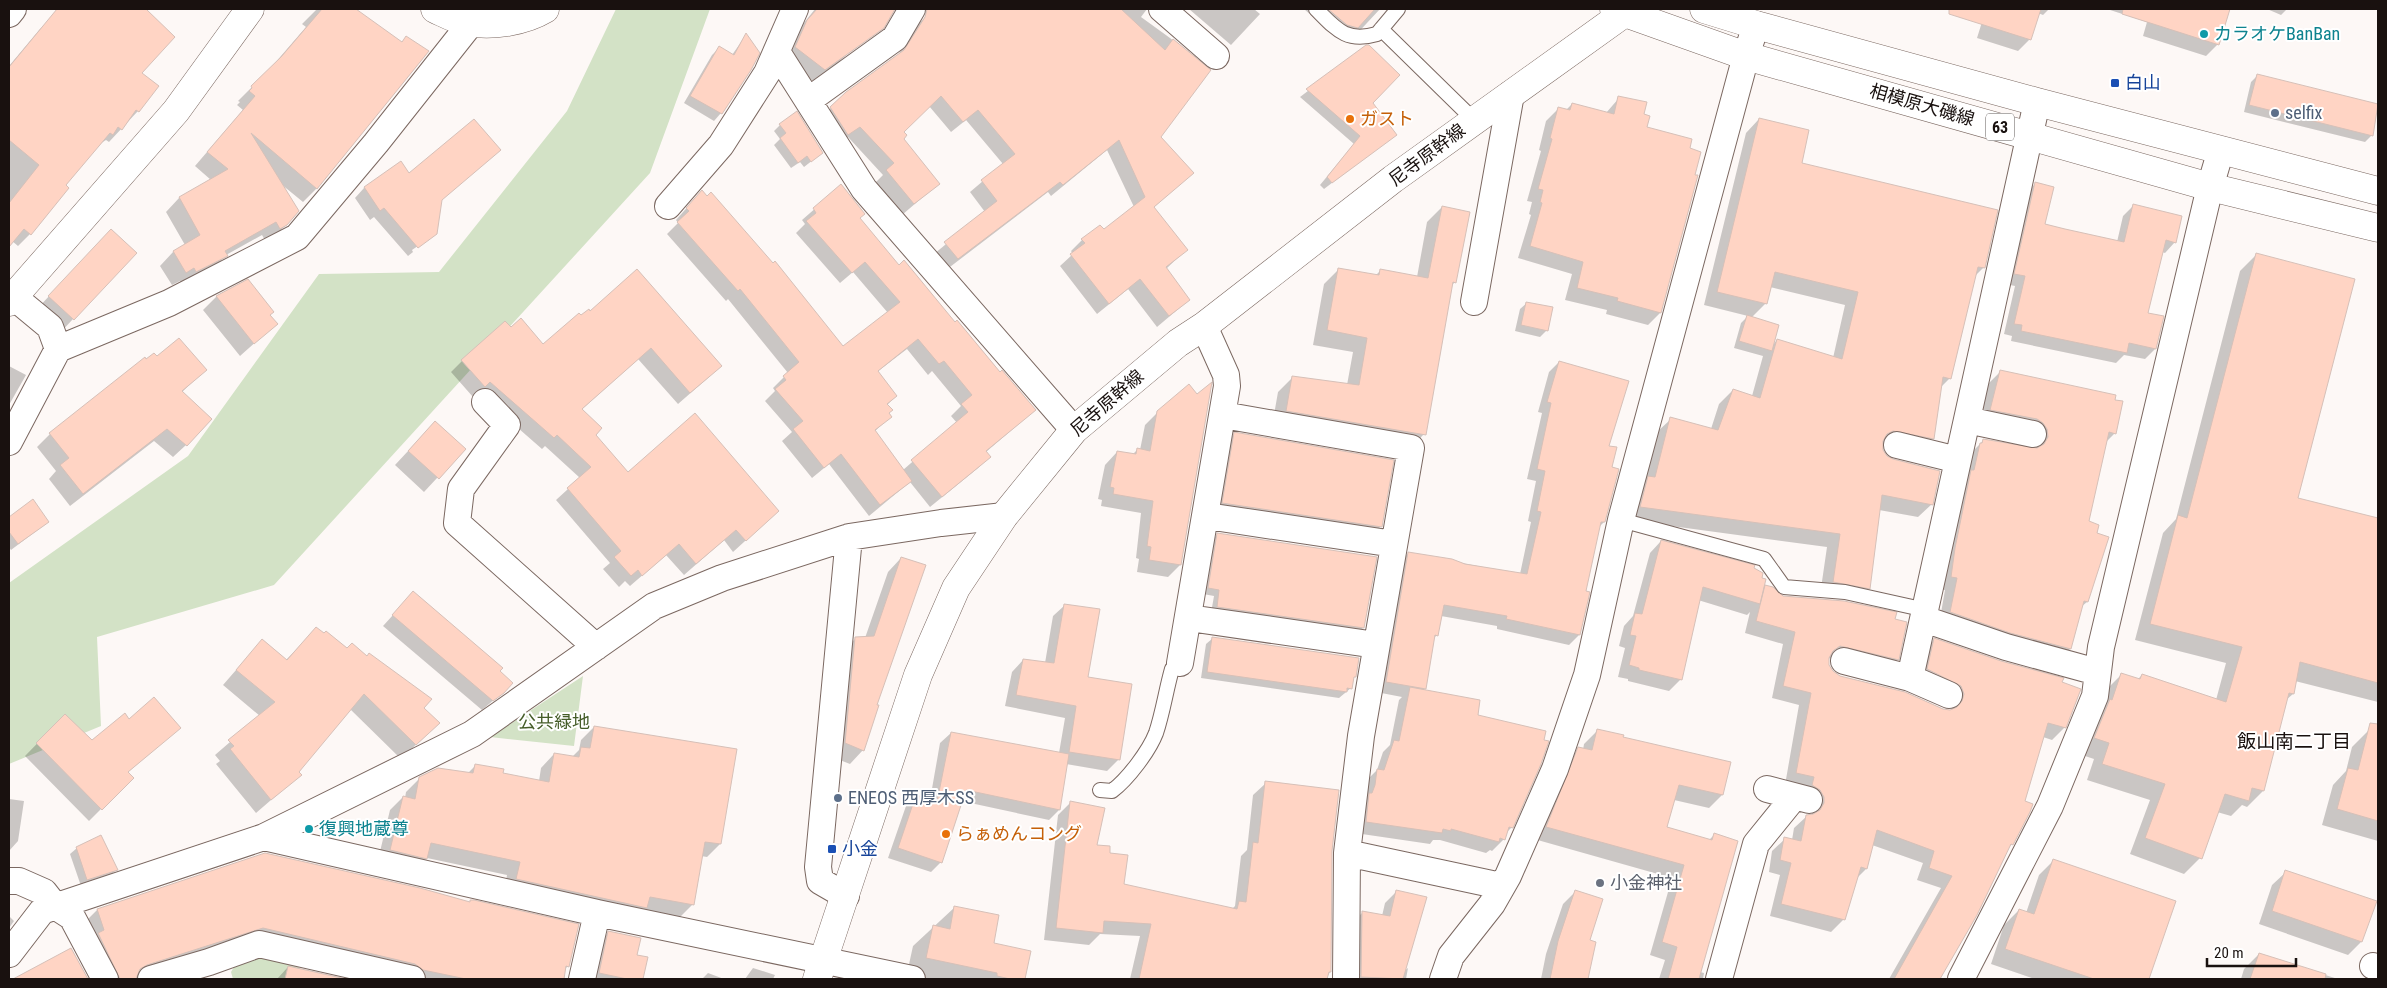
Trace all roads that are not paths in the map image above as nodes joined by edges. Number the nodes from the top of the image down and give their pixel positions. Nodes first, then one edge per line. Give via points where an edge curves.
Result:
1 (14, 9) edge
2 (250, 9) edge
3 (545, 9) edge
4 (795, 9) edge
5 (912, 9) edge
6 (1162, 9) edge
7 (1316, 9) edge
8 (1398, 9) edge
9 (1704, 9) edge
10 (1623, 10) edge
11 (9, 14) edge
12 (458, 15) edge
13 (1756, 25) junction
14 (1381, 29) junction
15 (777, 52) junction
16 (1216, 56) dead end
17 (1746, 56) junction
18 (1511, 94) junction
19 (808, 100) junction
20 (2037, 102) junction
21 (1474, 120) junction
22 (2029, 135) junction
23 (2221, 150) junction
24 (2210, 187) junction
25 (2378, 191) edge
26 (668, 206) dead end
27 (2378, 228) edge
28 (10, 297) edge
29 (1474, 302) dead end
30 (1204, 326) junction
31 (58, 349) junction
32 (485, 402) dead end
33 (1223, 415) junction
34 (1967, 420) junction
35 (1074, 430) junction
36 (2034, 434) dead end
37 (9, 442) edge
38 (1897, 445) dead end
39 (1958, 460) junction
40 (1004, 516) junction
41 (1207, 516) junction
42 (1621, 520) junction
43 (849, 537) junction
44 (1394, 544) junction
45 (1925, 614) junction
46 (1189, 618) junction
47 (1376, 645) junction
48 (596, 647) junction
49 (1844, 661) dead end
50 (1180, 663) joint
51 (2097, 672) junction
52 (1910, 678) junction
53 (1949, 695) dead end
54 (1767, 789) dead end
55 (1100, 790) dead end
56 (264, 837) junction
57 (1348, 853) junction
58 (9, 881) edge
59 (1501, 886) junction
60 (846, 896) junction
61 (55, 906) junction
62 (597, 913) junction
63 (9, 954) edge
64 (820, 970) edge
65 (212, 971) edge
66 (105, 979) edge
67 (151, 979) edge
68 (412, 979) edge
69 (582, 979) edge
70 (912, 979) edge
71 (1346, 979) edge
72 (1444, 979) edge
73 (1719, 979) edge
74 (1961, 979) edge

1 - 11 street
2 - 28 street via 176,112
3 - 12 street via 515,22
4 - 15 street
5 - 19 street via 895,38
6 - 16 street
7 - 14 lane via 1347,35 1367,37
8 - 14 lane
9 - 13 street, 相模原大磯線 / 63
10 - 17 street, 相模原大磯線 / 63
10 - 18 street, 尼寺原幹線
12 - 31 street via 376,143 297,237 169,303
13 - 17 street
13 - 20 street, 相模原大磯線 / 63
14 - 21 lane
15 - 19 street
15 - 26 street via 768,73 721,145
17 - 22 street, 相模原大磯線 / 63
17 - 42 street
18 - 21 street, 尼寺原幹線
18 - 29 street
19 - 35 street via 864,189
20 - 22 street
20 - 23 street, 相模原大磯線 / 63
21 - 30 street, 尼寺原幹線
22 - 24 street, 相模原大磯線 / 63
22 - 34 street
23 - 24 street
23 - 25 street, 相模原大磯線 / 63
24 - 27 street, 相模原大磯線 / 63
24 - 51 street
28 - 31 street via 50,327
30 - 33 street via 1226,376 1228,386
30 - 35 street, 尼寺原幹線 via 1178,343
31 - 37 street
32 - 48 street via 507,425 461,489 457,523
33 - 41 street
33 - 44 street via 1411,448
34 - 36 street
34 - 39 street
35 - 40 street, 尼寺原幹線
38 - 39 street
39 - 45 street
40 - 43 street
40 - 60 street, 尼寺原幹線 via 956,588 918,675
41 - 44 street
41 - 46 street
42 - 45 lane via 1764,558 1784,587 1845,592
42 - 59 street via 1587,676 1555,769
43 - 48 street via 722,578 654,606
43 - 60 street via 818,867 820,881
44 - 47 street
45 - 51 street via 2006,647
45 - 52 street
46 - 47 street
46 - 50 street
47 - 57 street via 1361,736
48 - 56 street via 472,734
49 - 52 street
50 - 55 lane via 1172,669 1155,734 1137,764 1112,791
51 - 74 street via 2095,696 2050,806
52 - 53 street
54 - 73 street via 1802,798 1756,844
56 - 61 street
56 - 62 street
57 - 59 street
57 - 71 street
58 - 61 street via 19,881 44,892
59 - 72 street via 1492,904 1451,956
60 - 64 street, 尼寺原幹線
61 - 63 street via 42,911
61 - 66 street via 72,917
62 - 64 street
62 - 69 street
64 - 70 street
65 - 67 street
65 - 68 street via 259,944

